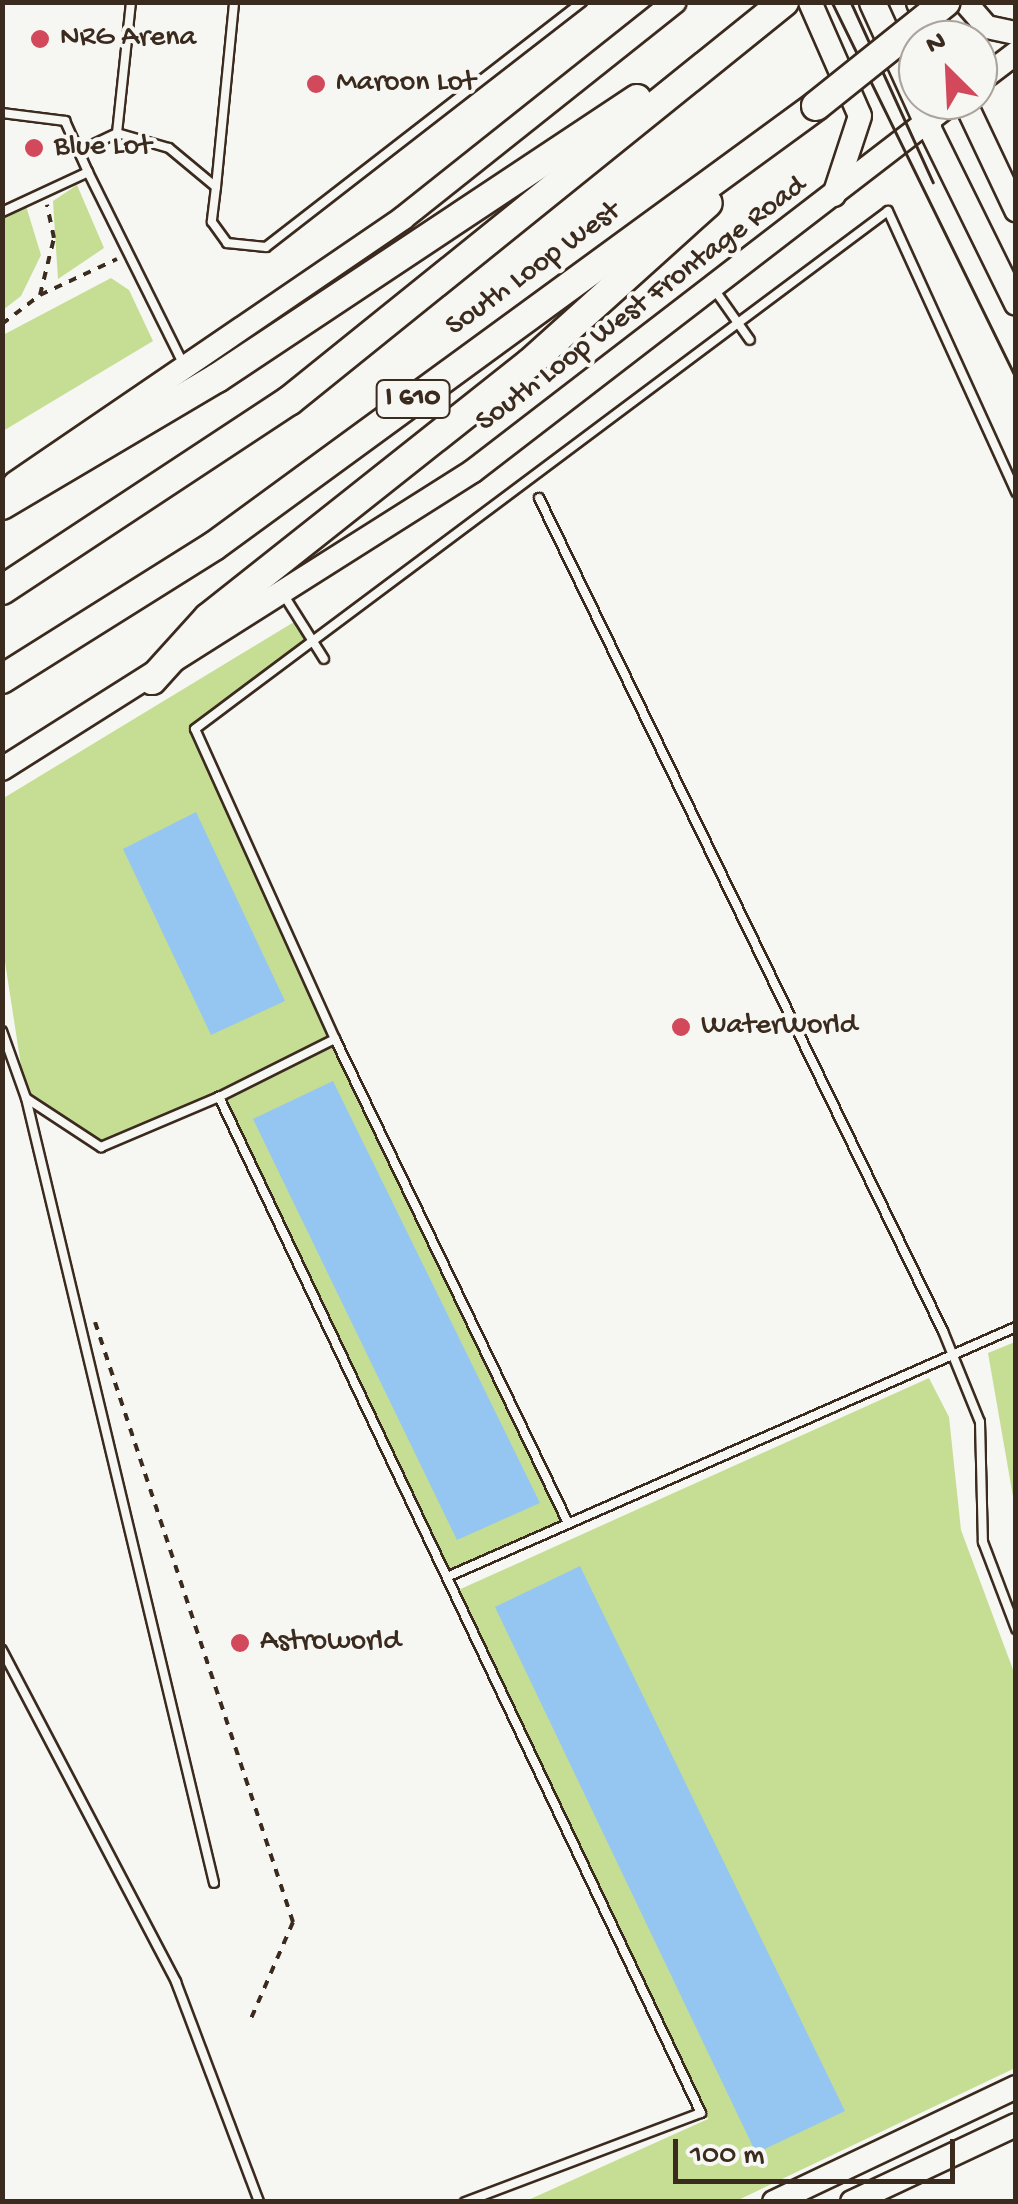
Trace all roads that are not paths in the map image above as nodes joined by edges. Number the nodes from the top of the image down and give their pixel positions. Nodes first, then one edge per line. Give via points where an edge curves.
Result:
1 (130, 2) edge
2 (234, 2) edge
3 (582, 2) edge
4 (675, 2) edge
5 (810, 2) edge
6 (872, 2) edge
7 (946, 2) edge
8 (965, 2) edge
9 (774, 10) edge
10 (1016, 33) edge
11 (816, 106) junction
12 (2, 113) edge
13 (933, 120) edge
14 (974, 120) edge
15 (928, 125) junction
16 (118, 133) junction
17 (79, 152) junction
18 (88, 172) junction
19 (216, 188) junction
20 (832, 198) junction
21 (1014, 202) edge
22 (2, 212) edge
23 (714, 289) junction
24 (1016, 304) edge
25 (740, 321) junction
26 (750, 340) dead end
27 (186, 369) junction
28 (2, 492) edge
29 (1016, 492) edge
30 (539, 498) dead end
31 (2, 505) edge
32 (2, 590) edge
33 (285, 597) junction
34 (312, 643) junction
35 (324, 659) dead end
36 (2, 679) edge
37 (152, 680) junction
38 (2, 770) edge
39 (2, 1032) edge
40 (335, 1038) junction
41 (219, 1097) junction
42 (26, 1098) junction
43 (1016, 1328) edge
44 (952, 1354) junction
45 (568, 1523) junction
46 (447, 1576) junction
47 (1016, 1629) edge
48 (2, 1650) edge
49 (214, 1882) dead end
50 (1016, 2087) edge
51 (1016, 2125) edge
52 (259, 2202) edge
53 (465, 2202) edge
54 (774, 2202) edge
55 (852, 2202) edge

1 - 16 lane
2 - 19 lane
3 - 19 lane via 266,247 244,250 217,232
4 - 27 main road via 403,218
5 - 20 main road via 860,116
6 - 15 main road
7 - 11 highway, South Loop West / I 610, bridge
8 - 10 main road via 988,27
9 - 31 highway via 185,398
9 - 32 highway, South Loop West / I 610 via 290,400
11 - 36 highway, South Loop West / I 610 via 214,546
11 - 37 highway via 530,363 208,618
12 - 17 lane via 65,120
13 - 15 main road, South Loop West Frontage Road
14 - 21 main road
15 - 20 main road, South Loop West Frontage Road
15 - 24 main road
16 - 17 lane
16 - 19 lane via 169,148
17 - 18 lane
18 - 22 lane
18 - 27 lane
20 - 23 main road, South Loop West Frontage Road
23 - 25 lane
23 - 33 main road, South Loop West Frontage Road via 473,471
25 - 26 lane
25 - 29 lane via 888,211
25 - 34 lane
27 - 28 main road
30 - 44 lane
33 - 34 lane
33 - 37 main road, South Loop West Frontage Road
34 - 35 lane
34 - 40 lane via 195,729
37 - 38 main road, South Loop West Frontage Road
39 - 42 lane
40 - 41 lane
40 - 45 lane
41 - 42 lane via 100,1147
41 - 46 lane
42 - 49 lane
43 - 44 lane
44 - 45 lane
44 - 47 lane via 980,1422 983,1542
45 - 46 lane
46 - 53 lane via 700,2113
48 - 52 lane via 176,1982
50 - 54 main road
51 - 55 main road

